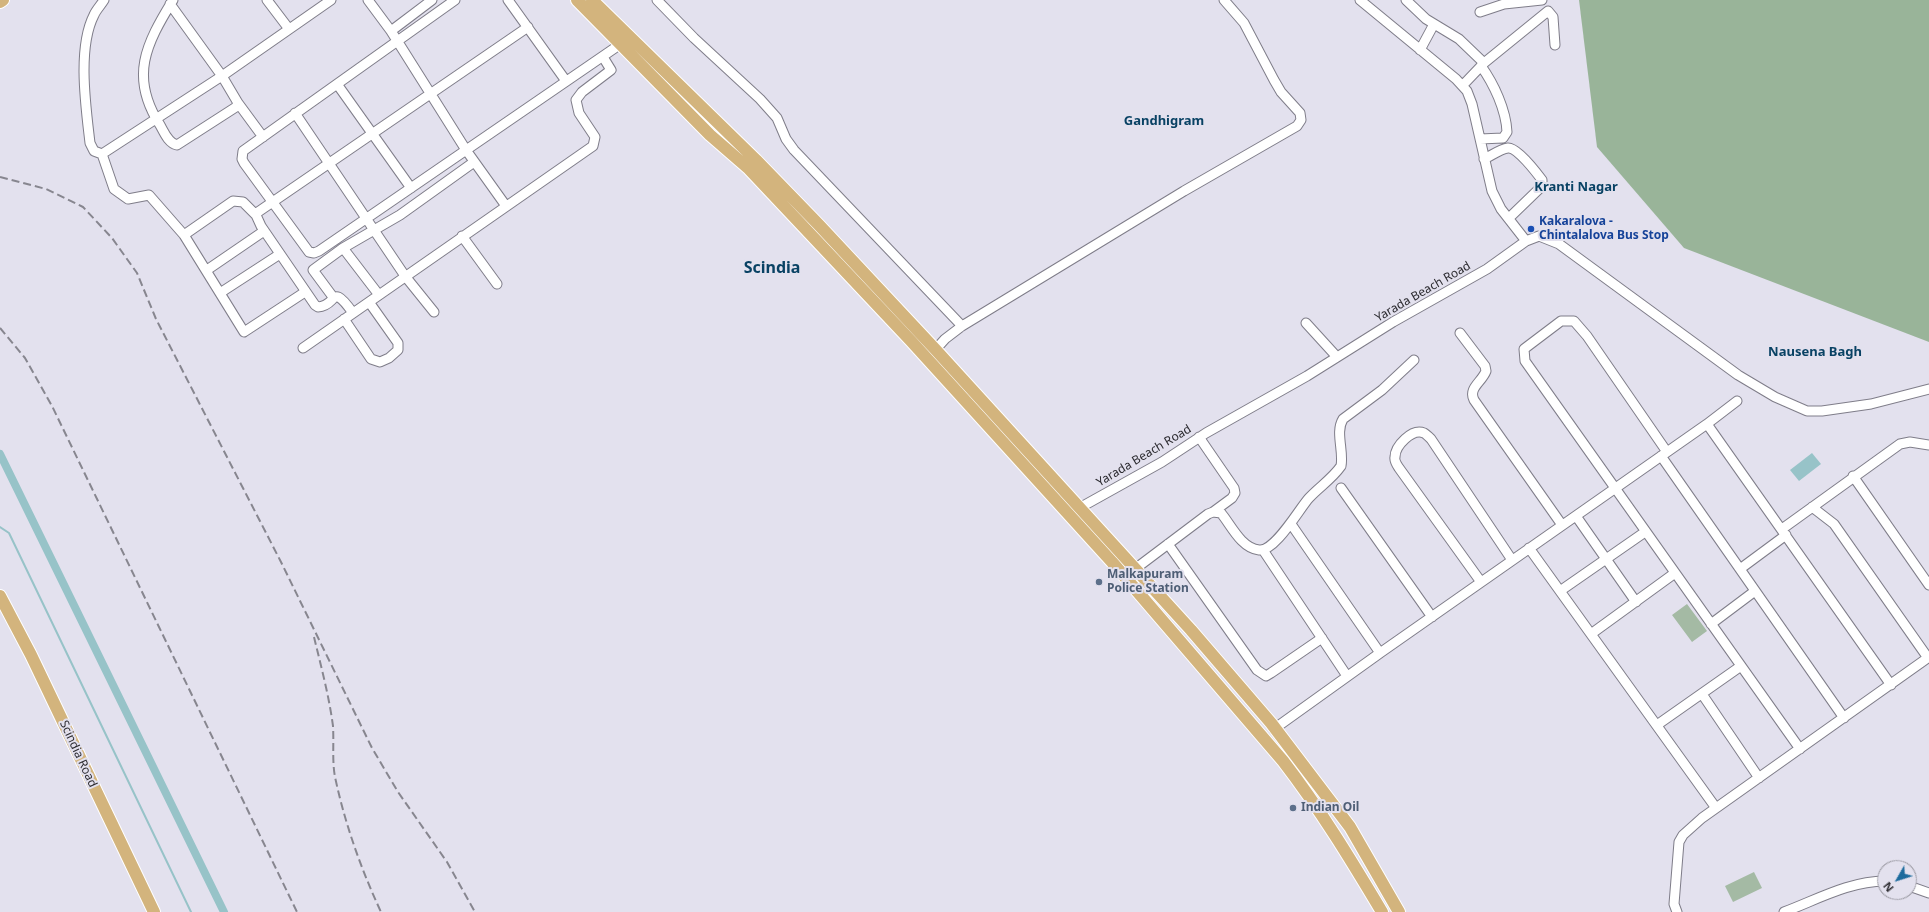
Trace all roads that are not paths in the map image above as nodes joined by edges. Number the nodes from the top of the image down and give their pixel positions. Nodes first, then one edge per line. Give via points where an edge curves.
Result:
1 (3, 0) edge
2 (104, 0) edge
3 (266, 0) edge
4 (331, 0) edge
5 (368, 0) edge
6 (432, 0) edge
7 (455, 0) edge
8 (508, 0) edge
9 (577, 0) edge
10 (592, 0) edge
11 (657, 0) edge
12 (1224, 0) edge
13 (1406, 0) edge
14 (1541, 0) edge
15 (1364, 1) edge
16 (0, 2) edge
17 (171, 2) edge
18 (1480, 12) dead end
19 (1542, 16) junction
20 (1434, 24) junction
21 (528, 27) junction
22 (288, 29) junction
23 (391, 31) junction
24 (625, 41) junction
25 (397, 42) junction
26 (1555, 45) dead end
27 (1420, 50) junction
28 (603, 57) junction
29 (1482, 64) junction
30 (222, 76) junction
31 (566, 81) junction
32 (337, 84) junction
33 (1463, 85) junction
34 (430, 95) junction
35 (238, 103) junction
36 (296, 113) junction
37 (156, 120) junction
38 (372, 134) junction
39 (263, 136) junction
40 (1480, 139) junction
41 (466, 150) junction
42 (102, 154) junction
43 (1484, 159) junction
44 (474, 162) junction
45 (329, 163) junction
46 (411, 188) junction
47 (273, 201) junction
48 (506, 206) junction
49 (256, 215) junction
50 (1509, 218) junction
51 (367, 219) junction
52 (374, 230) junction
53 (264, 231) junction
54 (184, 234) junction
55 (462, 236) junction
56 (1526, 240) junction
57 (343, 248) junction
58 (280, 254) junction
59 (207, 270) junction
60 (405, 276) junction
61 (497, 284) dead end
62 (305, 292) junction
63 (220, 293) junction
64 (379, 295) junction
65 (333, 297) junction
66 (369, 302) junction
67 (884, 304) junction
68 (434, 312) dead end
69 (352, 313) junction
70 (344, 319) junction
71 (1306, 323) dead end
72 (962, 326) junction
73 (1460, 332) dead end
74 (303, 348) dead end
75 (935, 349) junction
76 (1337, 357) junction
77 (927, 359) junction
78 (1414, 360) dead end
79 (1929, 389) edge
80 (1737, 401) dead end
81 (1707, 424) junction
82 (1199, 437) junction
83 (1929, 445) edge
84 (1664, 454) junction
85 (1853, 476) junction
86 (1340, 488) dead end
87 (1615, 488) junction
88 (1812, 507) junction
89 (1079, 508) junction
90 (1214, 512) junction
91 (1068, 515) junction
92 (1576, 516) junction
93 (1291, 524) junction
94 (1562, 525) junction
95 (1646, 532) junction
96 (1784, 532) junction
97 (1168, 544) junction
98 (1529, 548) junction
99 (1263, 550) junction
100 (1606, 559) junction
101 (1512, 560) junction
102 (1136, 569) junction
103 (1740, 569) junction
104 (1675, 573) junction
105 (1481, 582) junction
106 (1929, 585) edge
107 (1560, 591) junction
108 (1755, 591) junction
109 (0, 596) edge
110 (1636, 602) junction
111 (0, 607) edge
112 (1432, 618) junction
113 (1711, 624) junction
114 (1591, 634) junction
115 (1322, 638) junction
116 (1380, 653) junction
117 (1928, 658) edge
118 (1741, 666) junction
119 (1347, 676) junction
120 (1891, 685) junction
121 (1702, 694) junction
122 (1844, 718) junction
123 (1657, 725) junction
124 (1274, 729) junction
125 (1800, 749) junction
126 (1759, 778) junction
127 (1716, 808) junction
128 (1877, 881) edge
129 (1917, 889) edge
130 (1929, 893) edge
131 (149, 912) edge
132 (154, 912) edge
133 (1382, 912) edge
134 (1399, 912) edge
135 (1677, 912) edge
136 (1784, 912) edge

1 - 16 main road
2 - 42 street via 94,15 88,32 85,81 90,143 94,151
3 - 22 street
4 - 22 street
5 - 23 street
6 - 23 street
7 - 25 street
8 - 21 street
9 - 24 main road
10 - 24 main road
11 - 72 street via 760,99 777,118 794,150
12 - 72 street via 1244,23 1282,92 1300,112 1301,120 1297,126 1184,191
13 - 20 street
14 - 18 street via 1504,4
14 - 19 street
15 - 27 street
17 - 30 street
17 - 37 street via 151,36 144,63 145,93
19 - 26 street via 1548,11 1552,14
19 - 29 street
20 - 27 street
20 - 29 street via 1459,39
21 - 31 street
21 - 34 street
22 - 30 street
23 - 25 street
24 - 28 street
24 - 67 main road via 756,160
25 - 32 street
25 - 34 street
27 - 33 street
28 - 31 street
28 - 48 street via 611,70 582,92 576,100 580,113 595,137 593,146
29 - 33 street
29 - 40 street via 1498,98 1507,132 1503,138
30 - 35 street
30 - 37 street
31 - 41 street
32 - 36 street
32 - 38 street
33 - 40 street via 1472,104
34 - 38 street
34 - 41 street
35 - 37 street via 236,107 177,146 170,141
35 - 39 street
36 - 39 street
36 - 45 street
37 - 42 street
38 - 45 street
38 - 46 street
39 - 47 street via 243,152 242,159
40 - 43 street
41 - 44 street
41 - 46 street
42 - 54 street via 114,189 128,199 149,195
43 - 50 street via 1492,192
43 - 50 street via 1511,148 1542,180 1538,189
44 - 48 street
44 - 52 street via 400,215
45 - 47 street
45 - 51 street
46 - 51 street
47 - 49 street
47 - 51 street via 309,252 314,253
48 - 55 street
49 - 53 street
49 - 54 street via 243,202 233,201
50 - 56 street
51 - 52 street
52 - 57 street
52 - 60 street
53 - 58 street
53 - 59 street
54 - 59 street
55 - 60 street
55 - 61 street
56 - 76 street, Yarada Beach Road via 1487,270 1393,322
56 - 79 street via 1539,236 1559,244 1738,374 1775,397 1807,411 1871,404
57 - 64 street
57 - 65 street via 313,270
58 - 62 street
58 - 63 street
59 - 63 street
60 - 64 street
60 - 68 street
62 - 63 street via 244,332
62 - 65 street via 318,307 322,307
64 - 66 street
65 - 69 street via 338,296 342,299
66 - 69 street
66 - 70 street via 398,343 398,350 389,358 380,362 371,359
67 - 75 main road
67 - 77 main road
69 - 70 street
70 - 74 street
71 - 76 street
72 - 75 street
73 - 94 street via 1486,371 1472,394 1474,400
75 - 77 street
75 - 89 main road
76 - 82 street, Yarada Beach Road
77 - 91 main road
78 - 93 street via 1382,390 1343,419 1340,424 1341,466 1309,498
80 - 81 street
81 - 84 street
81 - 96 street
82 - 89 street, Yarada Beach Road via 1162,462
82 - 90 street via 1234,488 1232,498
83 - 85 street via 1910,442 1900,444
84 - 87 street
84 - 87 street via 1581,326 1574,321 1561,321 1524,349 1524,361
84 - 103 street
85 - 88 street
85 - 106 street
86 - 112 street
87 - 92 street
87 - 95 street
88 - 96 street
88 - 117 street via 1834,524
89 - 91 street, Yarada Beach Road
89 - 102 main road
90 - 97 street
90 - 99 street via 1220,513 1243,541 1257,550
91 - 133 main road via 1112,562 1287,766 1336,835
92 - 94 street
92 - 100 street
93 - 99 street
93 - 116 street
94 - 98 street
95 - 100 street
95 - 104 street
96 - 103 street
96 - 120 street
97 - 102 street
97 - 115 street via 1262,675 1271,673
98 - 101 street
98 - 107 street
99 - 115 street
100 - 107 street
100 - 110 street
101 - 105 street
101 - 105 street via 1432,439 1423,432 1414,432 1395,451 1394,458
102 - 124 main road via 1249,696
103 - 108 street
104 - 110 street
104 - 113 street
105 - 112 street
107 - 114 street
108 - 113 street
108 - 122 street
109 - 132 main road, Scindia Road via 31,655
110 - 114 street
111 - 131 main road
112 - 116 street
113 - 118 street
114 - 123 street
115 - 119 street
116 - 119 street
117 - 120 street
118 - 121 street
118 - 125 street
119 - 124 street
120 - 122 street
121 - 123 street
121 - 126 street
122 - 125 street
123 - 127 street
124 - 134 main road via 1350,827
125 - 126 street
126 - 127 street
127 - 135 street via 1683,835 1679,842 1674,904
128 - 136 street via 1850,887
129 - 130 street

